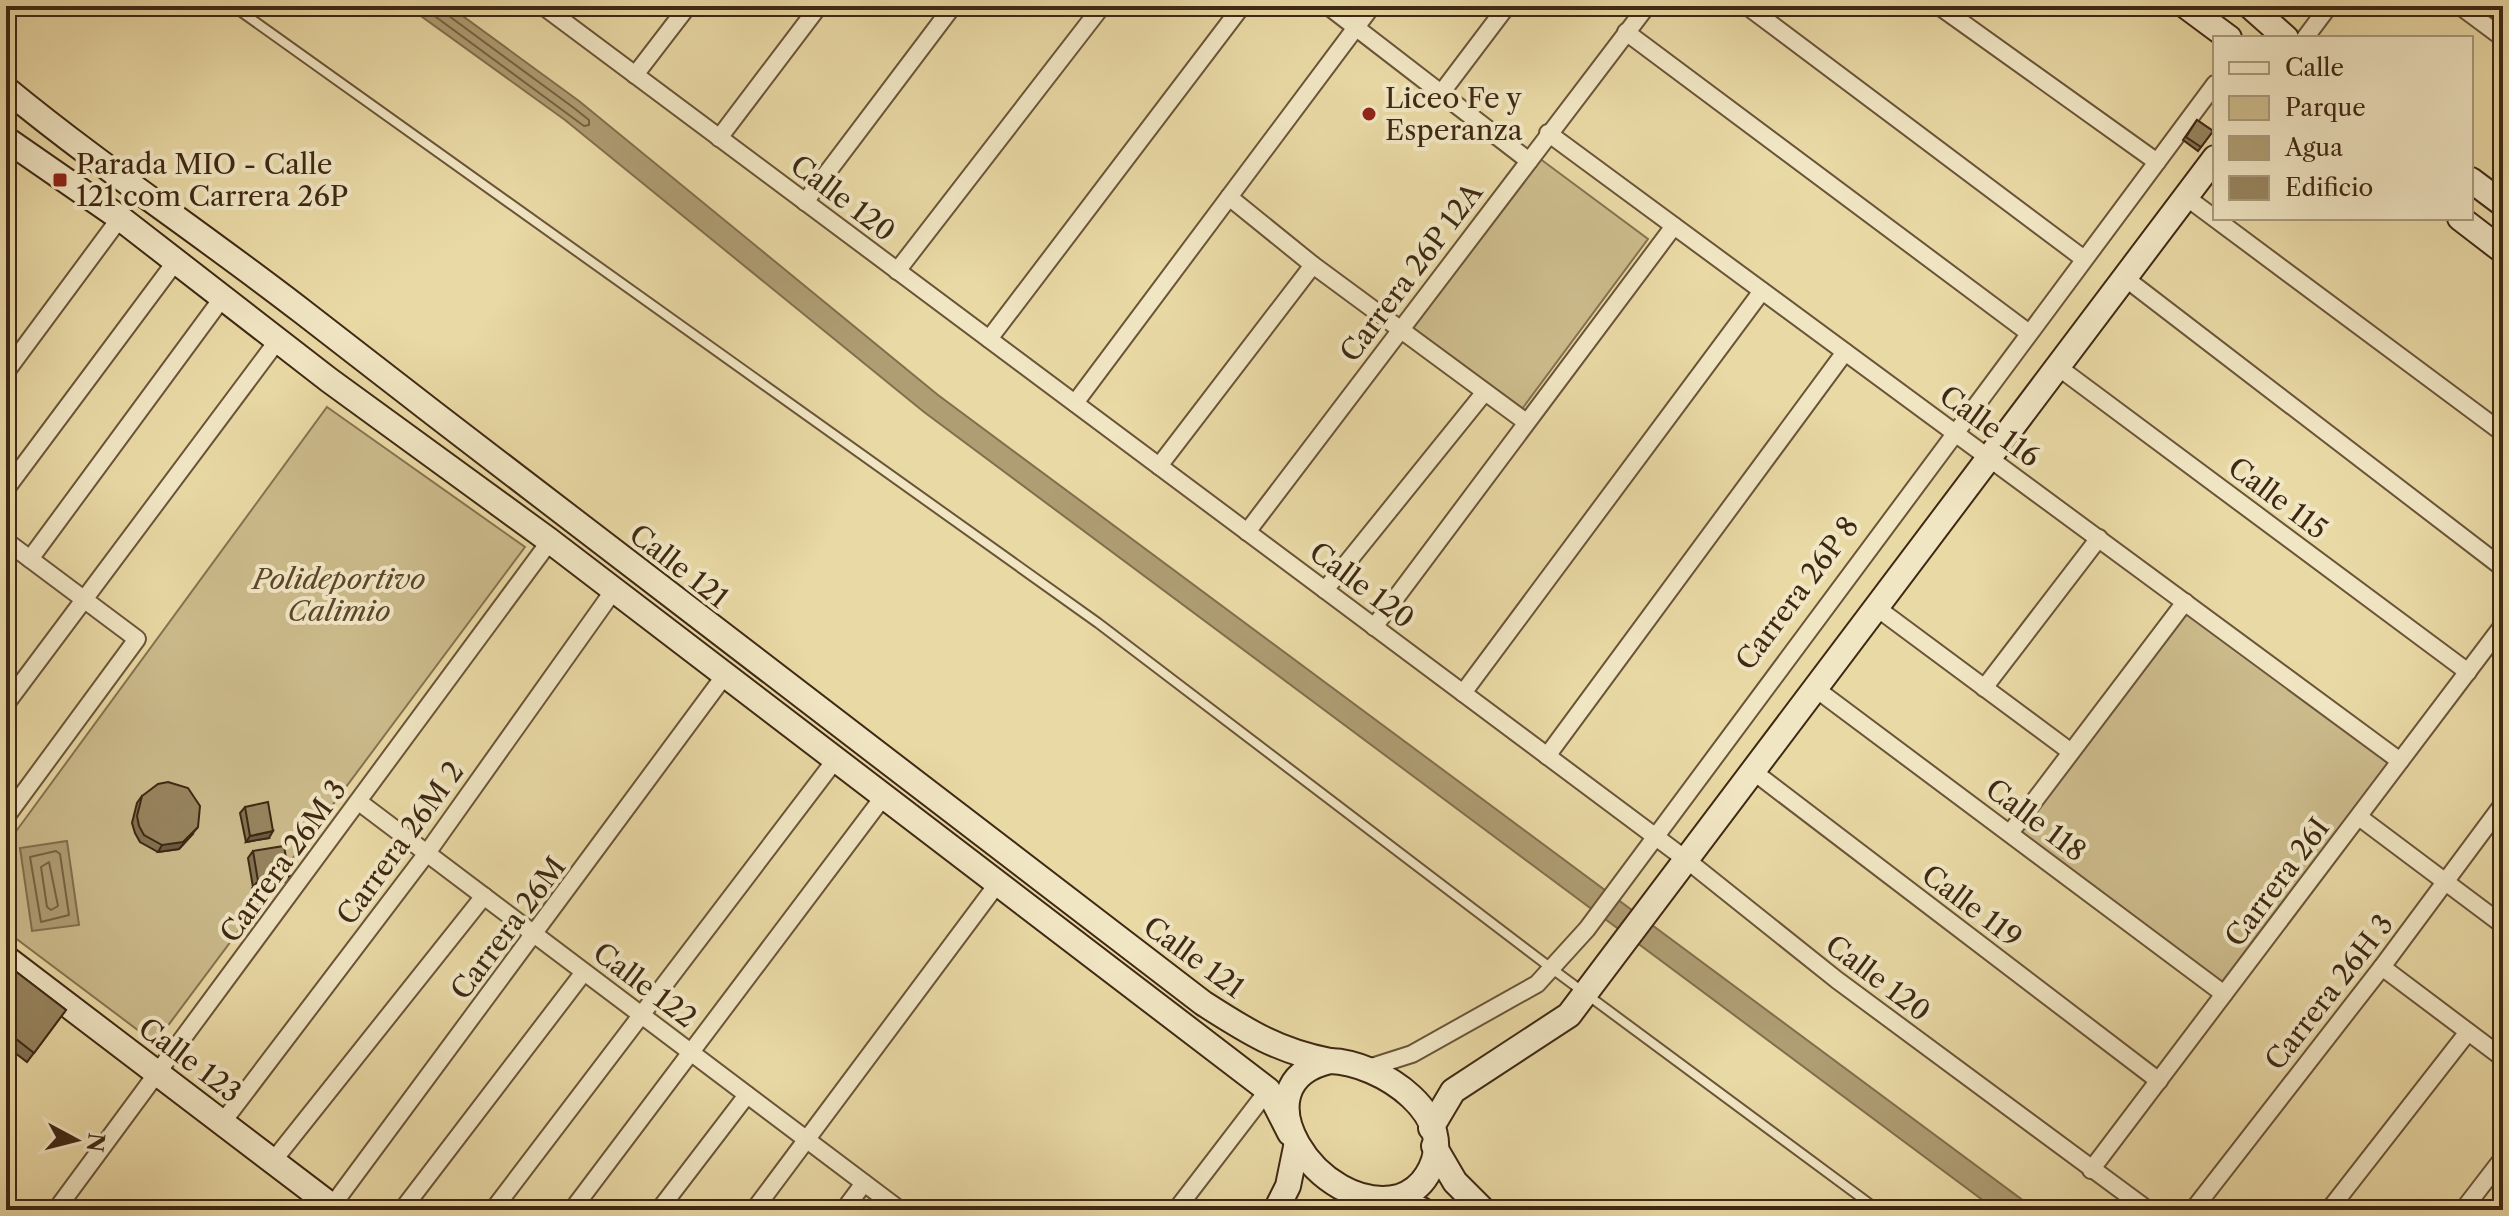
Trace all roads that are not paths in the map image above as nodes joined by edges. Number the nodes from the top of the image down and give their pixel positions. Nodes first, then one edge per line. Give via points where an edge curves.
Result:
1 (233, 6) edge
2 (688, 6) edge
3 (819, 6) edge
4 (953, 6) edge
5 (1102, 6) edge
6 (1242, 6) edge
7 (1328, 6) edge
8 (1372, 6) edge
9 (1507, 6) edge
10 (1647, 6) edge
11 (1747, 6) edge
12 (1939, 6) edge
13 (2186, 6) edge
14 (2329, 6) edge
15 (2460, 6) edge
16 (550, 8) edge
17 (2262, 9) edge
18 (1355, 27) junction
19 (1626, 32) junction
20 (2226, 36) edge
21 (2284, 36) edge
22 (2306, 36) edge
23 (2503, 38) edge
24 (635, 75) junction
25 (2213, 87) edge
26 (6, 89) edge
27 (1442, 92) junction
28 (1548, 133) junction
29 (719, 138) junction
30 (6, 139) edge
31 (1529, 161) junction
32 (2213, 161) edge
33 (2157, 162) junction
34 (2473, 182) edge
35 (1229, 197) junction
36 (2186, 197) junction
37 (805, 202) junction
38 (2503, 204) edge
39 (2213, 217) edge
40 (120, 218) junction
41 (2217, 220) edge
42 (2463, 220) edge
43 (1674, 226) junction
44 (2503, 251) edge
45 (2084, 259) junction
46 (176, 261) junction
47 (1313, 265) junction
48 (897, 271) junction
49 (2125, 278) junction
50 (1762, 291) junction
51 (223, 297) junction
52 (1401, 328) junction
53 (2029, 333) junction
54 (989, 339) junction
55 (278, 340) junction
56 (1845, 352) junction
57 (2058, 367) junction
58 (6, 372) edge
59 (1484, 393) junction
60 (1075, 403) junction
61 (1526, 422) junction
62 (1955, 432) junction
63 (2503, 433) edge
64 (1990, 458) junction
65 (1159, 466) junction
66 (6, 489) edge
67 (1247, 532) junction
68 (2099, 538) junction
69 (6, 541) edge
70 (550, 541) junction
71 (30, 559) junction
72 (2503, 568) edge
73 (614, 590) junction
74 (1325, 590) junction
75 (84, 600) junction
76 (2185, 602) junction
77 (1877, 608) junction
78 (2503, 625) edge
79 (1374, 627) junction
80 (2468, 672) junction
81 (725, 675) junction
82 (1984, 688) junction
83 (1816, 689) junction
84 (1463, 693) junction
85 (6, 704) edge
86 (2071, 752) junction
87 (1547, 756) junction
88 (836, 759) junction
89 (2400, 761) junction
90 (1754, 772) junction
91 (884, 796) junction
92 (359, 802) junction
93 (2503, 804) edge
94 (6, 817) edge
95 (2359, 817) junction
96 (2010, 833) junction
97 (1653, 835) junction
98 (427, 853) junction
99 (1688, 861) junction
100 (2445, 882) junction
101 (998, 883) junction
102 (484, 896) junction
103 (2503, 925) edge
104 (536, 935) junction
105 (6, 958) edge
106 (2382, 967) junction
107 (1551, 968) junction
108 (584, 972) junction
109 (1586, 994) junction
110 (2224, 994) junction
111 (642, 1016) junction
112 (2468, 1032) junction
113 (692, 1053) junction
114 (2503, 1058) edge
115 (1330, 1061) junction
116 (1368, 1068) junction
117 (159, 1074) junction
118 (2159, 1081) junction
119 (1268, 1090) junction
120 (747, 1095) junction
121 (222, 1123) junction
122 (1433, 1137) junction
123 (807, 1140) junction
124 (1293, 1140) junction
125 (2503, 1158) edge
126 (273, 1161) junction
127 (2091, 1170) junction
128 (864, 1183) junction
129 (1383, 1199) junction
130 (333, 1209) edge
131 (56, 1210) edge
132 (402, 1210) edge
133 (493, 1210) edge
134 (572, 1210) edge
135 (659, 1210) edge
136 (754, 1210) edge
137 (844, 1210) edge
138 (900, 1210) edge
139 (1176, 1210) edge
140 (1276, 1210) edge
141 (1342, 1210) edge
142 (1422, 1210) edge
143 (1483, 1210) edge
144 (1878, 1210) edge
145 (2148, 1210) edge
146 (2193, 1210) edge
147 (2329, 1210) edge
148 (2463, 1210) edge

1 - 107 lane via 1098,623
2 - 24 street
3 - 29 street
4 - 37 street
5 - 48 street
6 - 54 street
7 - 18 street
8 - 18 street
9 - 27 street
10 - 19 street, Carrera 26P 12A
11 - 45 street
12 - 33 street
13 - 20 main road
14 - 22 street
15 - 23 street
16 - 24 street, Calle 120
17 - 21 main road
18 - 27 street
18 - 35 street
19 - 28 street, Carrera 26P 12A
19 - 53 street
24 - 29 street, Calle 120
25 - 33 street, Carrera 26P 8
26 - 115 main road, Calle 121 via 1203,1003 1263,1041
27 - 31 street
28 - 31 street, Carrera 26P 12A
28 - 43 street, Calle 116
29 - 37 street, Calle 120
30 - 40 main road, Calle 121
31 - 52 street, Carrera 26P 12A
32 - 36 main road
33 - 45 street, Carrera 26P 8
34 - 38 main road
35 - 47 street
35 - 60 street
36 - 39 street
36 - 49 main road
37 - 48 street, Calle 120
40 - 46 main road, Calle 121
40 - 58 street
41 - 63 street
42 - 44 main road
43 - 50 street, Calle 116
43 - 61 street
45 - 53 street, Carrera 26P 8
46 - 51 main road, Calle 121
46 - 66 street
47 - 52 street
47 - 65 street
48 - 54 street, Calle 120
49 - 57 main road
49 - 72 street
50 - 56 street, Calle 116
50 - 84 street
51 - 55 main road, Calle 121
51 - 71 street
52 - 59 street
52 - 67 street, Carrera 26P 12A
53 - 62 street, Carrera 26P 8
54 - 60 street, Calle 120
55 - 70 main road, Calle 121
55 - 75 street
56 - 62 street, Calle 116
56 - 87 street
57 - 64 main road
57 - 80 street, Calle 115
59 - 61 street
59 - 74 street
60 - 65 street, Calle 120
61 - 79 street
62 - 64 street, Calle 116
62 - 97 street, Carrera 26P 8
64 - 68 street, Calle 116
64 - 77 main road
65 - 67 street, Calle 120
67 - 74 street, Calle 120
68 - 76 street, Calle 116
68 - 82 street
69 - 71 street
70 - 73 main road, Calle 121
70 - 92 street, Carrera 26M 3
71 - 75 street
73 - 81 main road, Calle 121
73 - 98 street, Carrera 26M 2
74 - 79 street, Calle 120
75 - 85 street
75 - 94 street via 137,639
76 - 86 street
76 - 89 street, Calle 116
77 - 82 street
77 - 83 main road
78 - 80 street, Carrera 26I
79 - 84 street, Calle 120
80 - 89 street, Carrera 26I
81 - 88 main road, Calle 121
81 - 104 street, Carrera 26M
82 - 86 street
83 - 90 main road
83 - 96 street, Calle 118
84 - 87 street, Calle 120
86 - 96 street
87 - 97 street, Calle 120
88 - 91 main road, Calle 121
88 - 111 street
89 - 95 street, Carrera 26I
90 - 99 main road
90 - 118 street, Calle 119
91 - 101 main road, Calle 121
91 - 113 street
92 - 98 street, Calle 122
92 - 117 street, Carrera 26M 3
93 - 100 street, Carrera 26H 3
95 - 100 street
95 - 110 street, Carrera 26I
96 - 110 street, Calle 118
97 - 99 street, Calle 120
97 - 107 street, Carrera 26P 8 via 1587,929
98 - 102 street, Calle 122
98 - 121 street, Carrera 26M 2
99 - 109 main road
99 - 127 street, Calle 120
100 - 103 street
100 - 106 street, Carrera 26H 3
101 - 119 main road, Calle 121
101 - 123 street
102 - 104 street, Calle 122
102 - 126 street
104 - 108 street, Calle 122
104 - 130 street, Carrera 26M
105 - 117 main road, Calle 123
106 - 112 street
106 - 146 street, Carrera 26H 3
107 - 109 lane
107 - 116 street, Carrera 26P 8 via 1537,984 1412,1054
108 - 111 street, Calle 122
108 - 132 street
109 - 122 main road via 1569,1015 1453,1091
109 - 144 lane
110 - 118 street, Carrera 26I
111 - 113 street, Calle 122
111 - 133 street
112 - 114 street
112 - 147 street
113 - 120 street, Calle 122
113 - 134 street
115 - 116 main road
115 - 124 main road via 1296,1084 1287,1109
116 - 122 main road via 1403,1088
117 - 121 main road, Calle 123
117 - 131 street, Carrera 26M 3
118 - 127 street, Carrera 26I
119 - 124 main road, Calle 121
119 - 139 street
120 - 123 street, Calle 122
120 - 135 street
121 - 126 main road, Calle 123
122 - 129 main road via 1433,1163 1422,1182 1406,1195
122 - 143 main road via 1455,1182
123 - 128 street, Calle 122
123 - 136 street
124 - 129 main road via 1316,1172 1334,1186
124 - 140 main road via 1288,1186
125 - 148 street
126 - 130 main road, Calle 123
127 - 145 street, Calle 120
128 - 137 street
128 - 138 street, Calle 122
129 - 141 main road
129 - 142 main road

